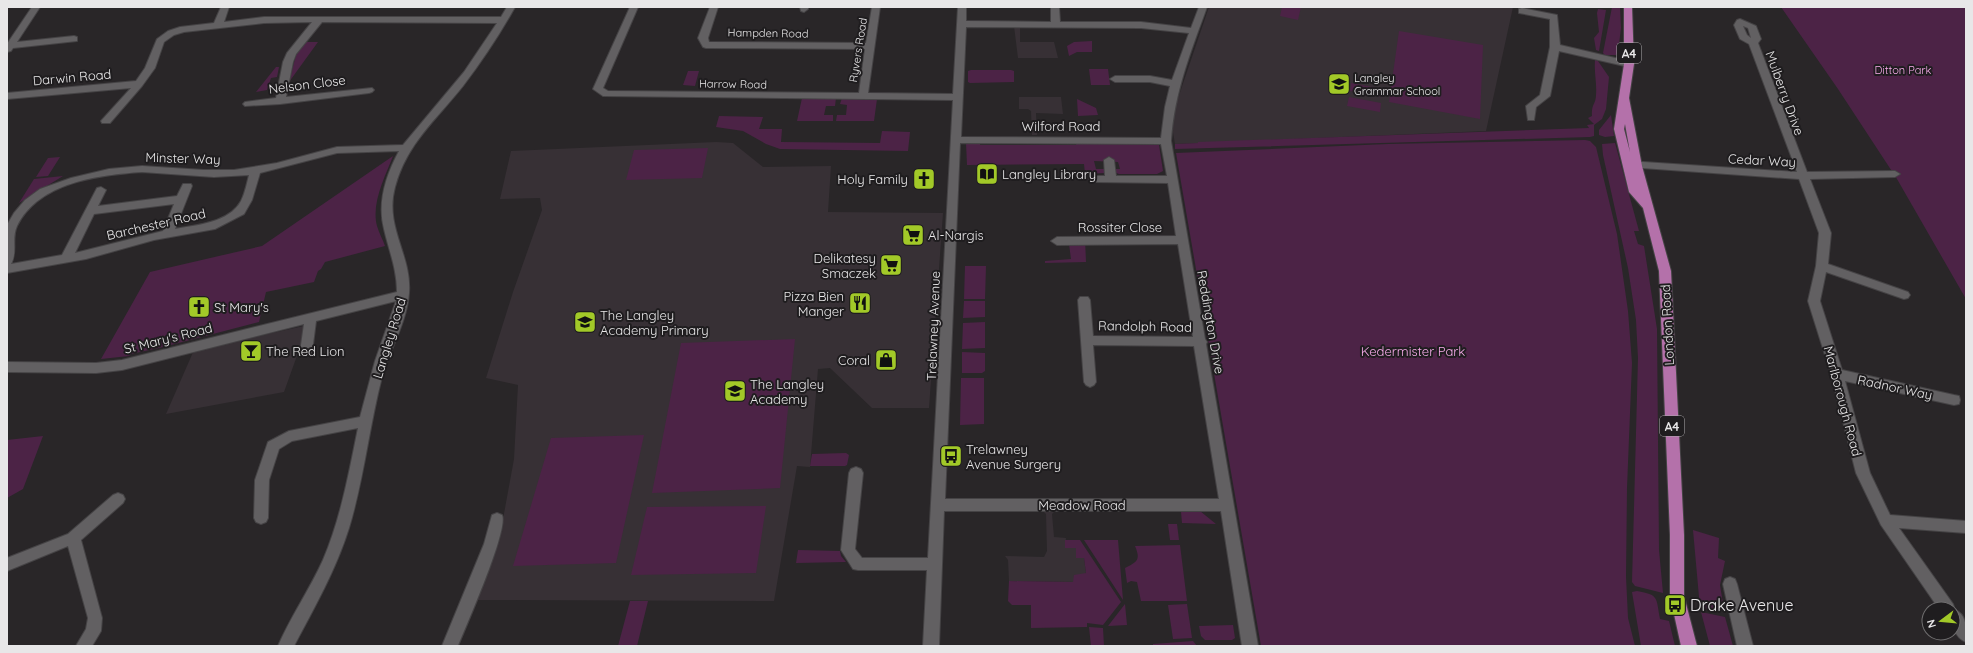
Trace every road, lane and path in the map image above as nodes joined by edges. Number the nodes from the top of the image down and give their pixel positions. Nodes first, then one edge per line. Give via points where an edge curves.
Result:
1 (36, 7) edge
2 (225, 7) edge
3 (511, 7) edge
4 (634, 7) edge
5 (714, 7) edge
6 (876, 7) edge
7 (962, 7) edge
8 (1055, 7) edge
9 (1203, 7) edge
10 (1628, 7) edge
11 (1522, 11) dead end
12 (504, 20) junction
13 (318, 21) junction
14 (961, 24) junction
15 (1056, 24) junction
16 (218, 25) junction
17 (1194, 31) junction
18 (74, 39) dead end
19 (1753, 43) dead end
20 (871, 46) junction
21 (1555, 47) junction
22 (8, 48) edge
23 (1629, 64) junction
24 (1115, 79) dead end
25 (139, 84) junction
26 (1176, 84) junction
27 (369, 90) dead end
28 (7, 96) edge
29 (863, 97) junction
30 (957, 97) junction
31 (280, 100) junction
32 (248, 104) dead end
33 (1531, 118) dead end
34 (106, 121) dead end
35 (956, 140) junction
36 (1166, 140) junction
37 (406, 148) junction
38 (1109, 160) dead end
39 (1632, 165) junction
40 (256, 170) junction
41 (1895, 174) dead end
42 (1802, 176) junction
43 (1094, 179) dead end
44 (1111, 179) junction
45 (1173, 180) junction
46 (187, 186) dead end
47 (101, 190) dead end
48 (182, 199) junction
49 (90, 211) junction
50 (167, 234) junction
51 (1183, 240) junction
52 (1057, 241) dead end
53 (66, 259) junction
54 (7, 262) edge
55 (1822, 266) junction
56 (7, 269) edge
57 (403, 295) junction
58 (1904, 295) dead end
59 (1084, 300) dead end
60 (311, 317) junction
61 (1088, 340) junction
62 (1201, 342) junction
63 (306, 352) dead end
64 (7, 367) edge
65 (1837, 374) junction
66 (1090, 382) dead end
67 (1954, 400) dead end
68 (365, 421) junction
69 (856, 473) dead end
70 (118, 499) dead end
71 (938, 505) junction
72 (1227, 505) junction
73 (261, 518) dead end
74 (497, 519) dead end
75 (1886, 521) junction
76 (1966, 527) edge
77 (73, 538) junction
78 (936, 564) junction
79 (7, 566) edge
80 (1730, 584) dead end
81 (1942, 601) edge
82 (84, 646) edge
83 (286, 646) edge
84 (450, 646) edge
85 (932, 646) edge
86 (1250, 646) edge
87 (1689, 646) edge
88 (1745, 646) edge

1 - 22 street
2 - 16 street
3 - 12 street, Langley Road
4 - 29 street, Harrow Road via 598,89 606,94
5 - 20 street, Hampden Road via 703,38 706,45
6 - 20 street, Ryvers Road
7 - 14 street, Trelawney Avenue
8 - 15 street
9 - 17 street, Reddington Drive
10 - 23 main road, A4
11 - 21 street via 1554,17
12 - 13 street
12 - 37 street, Langley Road via 462,81
13 - 16 street via 264,20
13 - 31 street via 288,62
14 - 15 street
14 - 30 street, Trelawney Avenue
15 - 17 street via 1162,26
16 - 25 street via 183,29 171,33 160,41 150,68
17 - 26 street, Reddington Drive
18 - 22 street
19 - 42 street, Mulberry Drive
20 - 29 street, Ryvers Road
21 - 23 street
21 - 33 street via 1545,96 1531,106
23 - 39 main road, A4 via 1619,129
24 - 26 street via 1150,79
25 - 28 street, Darwin Road
25 - 34 street
26 - 36 street, Reddington Drive via 1166,122
27 - 31 street, Nelson Close
29 - 30 street, Harrow Road
30 - 35 street, Trelawney Avenue
31 - 32 street, Nelson Close
35 - 36 street, Wilford Road
35 - 71 street, Trelawney Avenue
36 - 45 street, Reddington Drive
37 - 40 street, Minster Way via 336,150
37 - 57 street, Langley Road via 385,203 387,222 404,278
38 - 44 street
39 - 42 street, Cedar Way
39 - 87 main road, London Road / A4 via 1634,192 1648,208 1665,272 1677,535 1677,596
40 - 50 street, Barchester Road via 247,200 240,211 211,226
40 - 54 street, Minster Way via 206,175 154,169 80,178 33,199 16,219 7,237 10,253
41 - 42 street, Cedar Way
42 - 55 street, Marlborough Road via 1825,233
43 - 44 street
44 - 45 street
45 - 51 street, Reddington Drive
46 - 48 street
47 - 49 street
48 - 49 street
48 - 50 street
49 - 53 street
50 - 53 street, Barchester Road
51 - 52 street, Rossiter Close
51 - 62 street, Reddington Drive
53 - 56 street, Barchester Road
55 - 58 street
55 - 65 street, Marlborough Road via 1814,301
57 - 60 street, St Mary's Road
57 - 68 street, Langley Road via 378,369
59 - 61 street
60 - 63 street
60 - 64 street, St Mary's Road via 122,365 88,368
61 - 62 street, Randolph Road
61 - 66 street
62 - 72 street, Reddington Drive
65 - 67 street, Radnor Way
65 - 75 street, Marlborough Road via 1863,473
68 - 73 street via 289,436 273,446 262,480
68 - 83 street, Langley Road via 355,479 342,529 320,580
69 - 78 street via 848,550 858,564
70 - 77 street
71 - 72 street, Meadow Road
71 - 78 street, Trelawney Avenue
72 - 86 street, Reddington Drive
74 - 84 street via 491,544
75 - 76 street
75 - 81 street, Marlborough Road
77 - 79 street
77 - 82 street via 95,618 93,631
78 - 85 street, Trelawney Avenue
80 - 88 street

